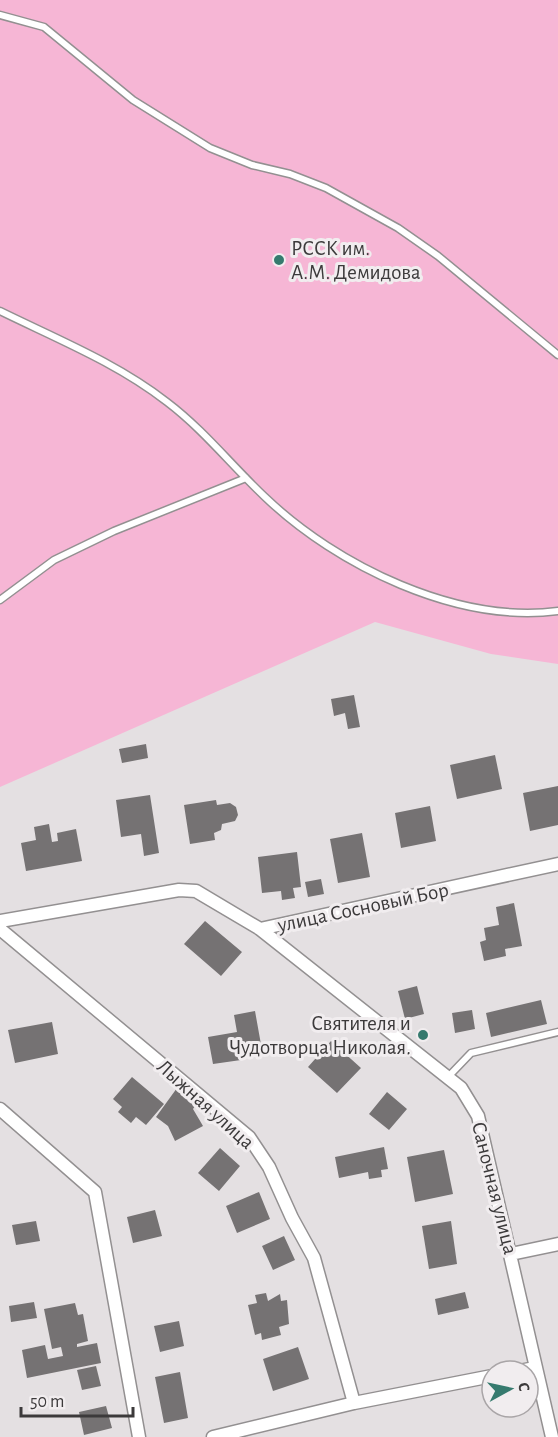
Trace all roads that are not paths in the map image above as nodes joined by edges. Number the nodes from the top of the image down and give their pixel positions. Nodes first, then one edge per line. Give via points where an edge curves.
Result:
1 (0, 15) edge
2 (0, 311) edge
3 (558, 355) edge
4 (246, 478) junction
5 (0, 600) edge
6 (558, 612) edge
7 (558, 864) edge
8 (0, 921) edge
9 (0, 929) edge
10 (260, 929) junction
11 (558, 1032) edge
12 (448, 1077) junction
13 (0, 1109) edge
14 (558, 1244) edge
15 (511, 1254) junction
16 (533, 1359) edge
17 (480, 1378) edge
18 (540, 1388) edge
19 (354, 1403) junction
20 (139, 1437) edge
21 (213, 1437) edge
22 (552, 1437) edge

1 - 3 lane via 44,27 133,100 210,148 326,188 398,228 446,262
2 - 4 lane via 81,348 153,392
4 - 5 lane via 114,531 54,560
4 - 6 lane via 309,532 378,574 419,591 484,608 527,614
7 - 10 street, улица Сосновый Бор
8 - 10 street, улица Сосновый Бор via 180,890 196,891
9 - 19 street, Лыжная улица via 249,1137 269,1167 314,1258
10 - 12 street, Саночная улица
11 - 12 lane via 471,1053
12 - 15 street, Саночная улица via 461,1088 478,1116
13 - 20 street via 95,1192
14 - 15 street
15 - 16 street, Саночная улица
17 - 19 street
18 - 22 street, Саночная улица
19 - 21 street

